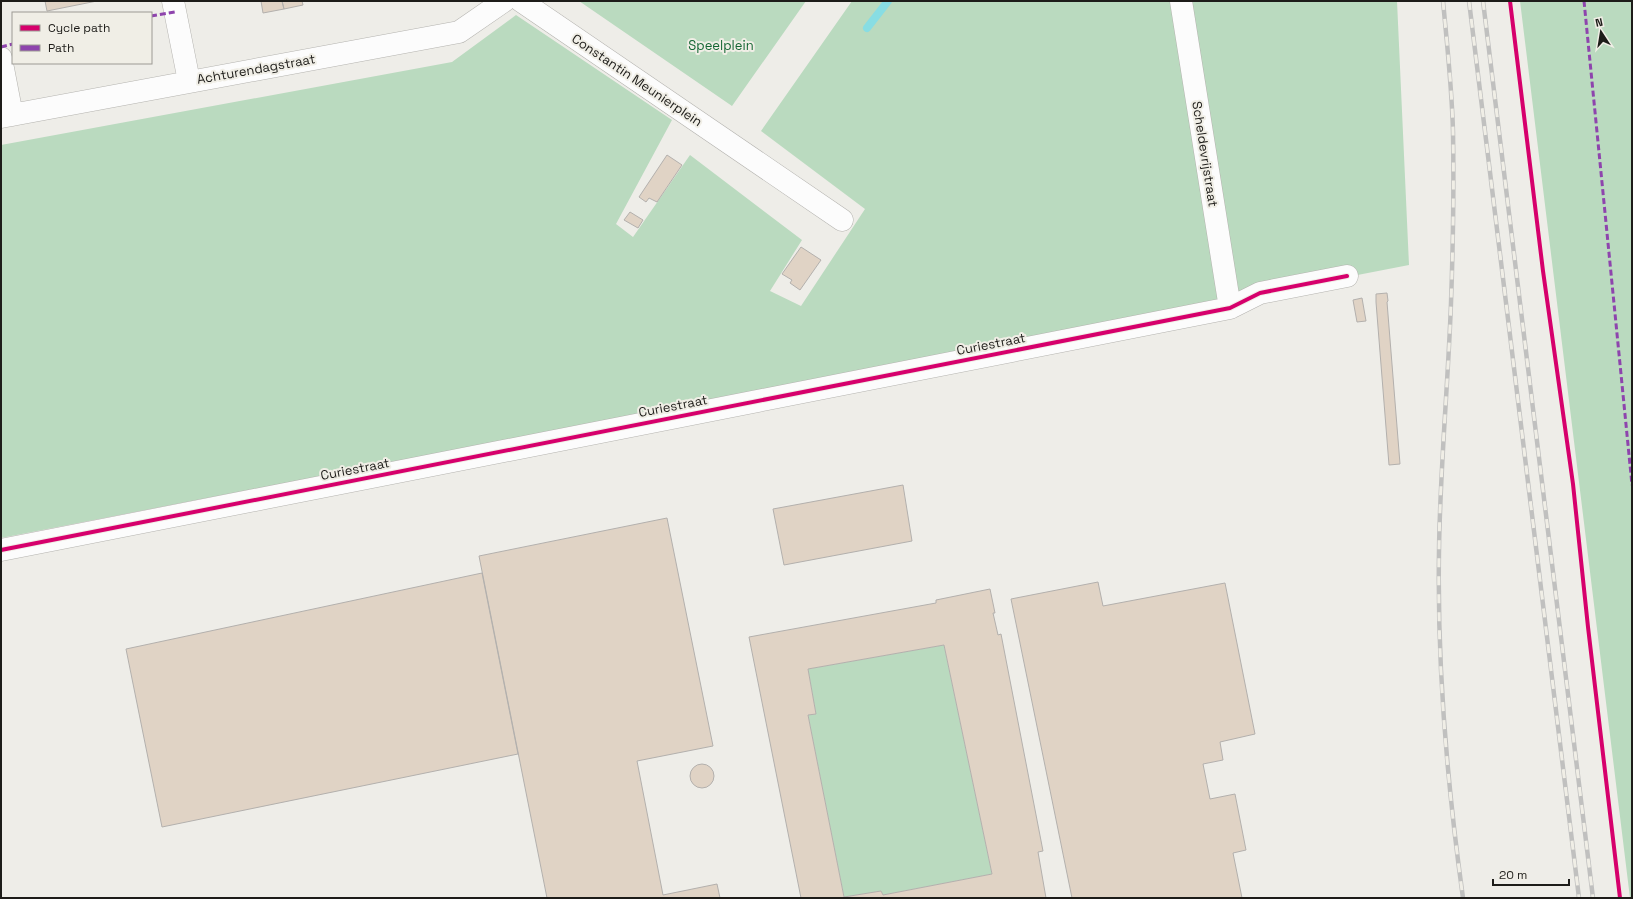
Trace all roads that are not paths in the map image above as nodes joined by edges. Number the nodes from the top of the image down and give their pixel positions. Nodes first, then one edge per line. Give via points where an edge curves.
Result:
1 (173, 1) edge
2 (504, 1) edge
3 (521, 1) edge
4 (1181, 1) edge
5 (1, 58) edge
6 (189, 81) junction
7 (6, 116) edge
8 (842, 220) dead end
9 (1347, 276) dead end
10 (1230, 308) junction
11 (1, 550) edge

1 - 6 street
2 - 6 street, Achturendagstraat via 458,32
3 - 8 street, Constantin Meunierplein
4 - 10 street, Scheldevrijstraat
5 - 7 street
6 - 7 street, Achturendagstraat
9 - 10 street, Curiestraat via 1260,293
10 - 11 street, Curiestraat

